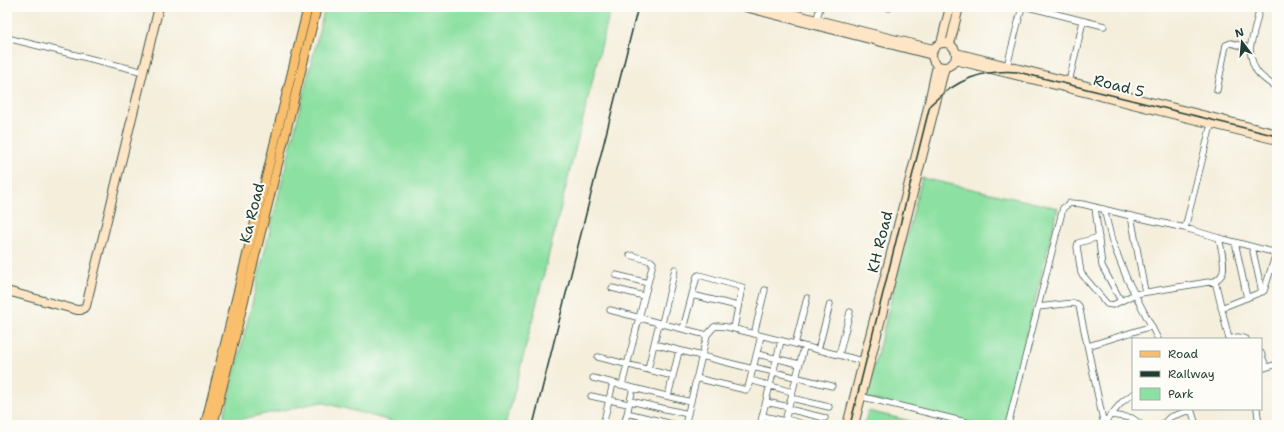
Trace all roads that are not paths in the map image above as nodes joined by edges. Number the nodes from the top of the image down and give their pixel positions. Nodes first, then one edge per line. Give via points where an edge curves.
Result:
1 (160, 7) edge
2 (308, 7) edge
3 (317, 7) edge
4 (745, 7) edge
5 (767, 7) edge
6 (820, 7) edge
7 (950, 7) edge
8 (959, 7) edge
9 (1022, 7) edge
10 (1028, 7) edge
11 (1260, 7) edge
12 (1083, 21) junction
13 (816, 22) junction
14 (1104, 26) dead end
15 (7, 38) edge
16 (946, 43) junction
17 (1250, 48) junction
18 (932, 52) junction
19 (956, 56) junction
20 (941, 66) junction
21 (1007, 66) junction
22 (144, 72) junction
23 (1069, 82) junction
24 (1277, 88) edge
25 (1217, 90) dead end
26 (286, 94) junction
27 (295, 96) junction
28 (1212, 121) junction
29 (1277, 134) edge
30 (1277, 140) edge
31 (1095, 207) junction
32 (1104, 209) junction
33 (1131, 216) junction
34 (1185, 228) junction
35 (1099, 237) junction
36 (1219, 238) junction
37 (1235, 242) junction
38 (1252, 247) junction
39 (1277, 253) edge
40 (630, 255) dead end
41 (675, 269) dead end
42 (616, 275) dead end
43 (1215, 281) junction
44 (648, 283) junction
45 (243, 288) junction
46 (612, 288) dead end
47 (765, 290) dead end
48 (7, 291) edge
49 (1146, 292) junction
50 (1262, 292) junction
51 (1135, 294) junction
52 (692, 295) junction
53 (644, 296) junction
54 (807, 298) dead end
55 (1247, 298) junction
56 (1121, 301) junction
57 (830, 304) dead end
58 (738, 306) junction
59 (1038, 307) junction
60 (1222, 308) junction
61 (610, 310) dead end
62 (850, 312) dead end
63 (639, 318) junction
64 (661, 323) junction
65 (1152, 326) junction
66 (734, 328) junction
67 (683, 329) junction
68 (754, 334) junction
69 (707, 335) junction
70 (761, 336) junction
71 (1158, 338) edge
72 (1229, 338) edge
73 (781, 341) junction
74 (654, 344) junction
75 (795, 344) junction
76 (804, 346) junction
77 (1088, 346) junction
78 (818, 350) junction
79 (679, 351) junction
80 (757, 354) junction
81 (839, 355) junction
82 (702, 356) junction
83 (598, 357) dead end
84 (777, 359) junction
85 (866, 362) junction
86 (627, 364) junction
87 (799, 364) junction
88 (1277, 364) edge
89 (753, 368) junction
90 (1263, 368) edge
91 (648, 369) junction
92 (774, 372) junction
93 (673, 376) junction
94 (796, 377) junction
95 (593, 378) dead end
96 (696, 378) junction
97 (750, 380) junction
98 (613, 383) junction
99 (622, 385) junction
100 (770, 386) junction
101 (832, 386) dead end
102 (633, 388) junction
103 (792, 395) junction
104 (858, 395) junction
105 (1132, 395) edge
106 (592, 396) dead end
107 (668, 396) junction
108 (609, 400) junction
109 (629, 402) junction
110 (691, 402) junction
111 (766, 402) junction
112 (829, 407) dead end
113 (788, 408) junction
114 (1191, 410) edge
115 (1257, 410) edge
116 (627, 414) junction
117 (688, 414) junction
118 (1111, 415) junction
119 (763, 416) junction
120 (825, 418) dead end
121 (785, 422) edge
122 (624, 424) edge
123 (1104, 424) edge
124 (205, 425) edge
125 (213, 425) edge
126 (603, 425) edge
127 (634, 425) edge
128 (676, 425) edge
129 (685, 425) edge
130 (760, 425) edge
131 (807, 425) edge
132 (847, 425) edge
133 (854, 425) edge
134 (978, 425) edge
135 (1008, 425) edge
136 (1142, 425) edge
137 (1160, 425) edge
138 (1196, 425) edge
139 (1259, 425) edge

1 - 22 street
2 - 26 main road, Ka Road
3 - 27 main road, Ka Road
4 - 13 street
5 - 13 street
6 - 13 street
7 - 16 street
8 - 16 street
9 - 21 street
10 - 12 street
11 - 17 street
12 - 14 street
12 - 23 street
13 - 18 street
15 - 22 street
16 - 18 street via 935,46
16 - 19 street via 954,48
17 - 24 street via 1253,66 1258,74
17 - 25 street via 1231,43 1226,45
18 - 20 street via 933,60
19 - 20 street via 951,65
19 - 21 street, Road 5
19 - 28 street, Road 5
20 - 85 street, KH Road via 926,116
21 - 23 street, Road 5
22 - 48 street via 86,306 77,310
23 - 28 street, Road 5
26 - 27 main road
26 - 45 main road, Ka Road
27 - 45 main road, Ka Road
28 - 29 street, Road 5
28 - 30 street, Road 5
28 - 34 street
31 - 32 street
31 - 35 street
31 - 59 street via 1070,203 1063,208
32 - 33 street
32 - 51 street via 1115,249
33 - 34 street
33 - 49 street
34 - 36 street
35 - 56 street via 1102,266
35 - 56 street via 1078,243 1080,269 1107,304 1113,305
36 - 37 street
36 - 43 street via 1224,267 1222,276
37 - 38 street
37 - 55 street
38 - 39 street
38 - 50 street
39 - 50 street
40 - 44 street via 652,261
41 - 64 street
42 - 44 street
43 - 49 street
43 - 60 street
44 - 53 street
45 - 124 main road, Ka Road
45 - 125 main road, Ka Road
46 - 53 street
47 - 68 street
49 - 51 street
50 - 55 street
51 - 56 street
51 - 65 street
52 - 58 street
52 - 58 street via 697,276 713,278 742,286
52 - 67 street
53 - 63 street
54 - 75 street
55 - 60 street
57 - 78 street
58 - 66 street
59 - 77 street via 1077,304
59 - 135 street
60 - 72 street
61 - 63 street
62 - 81 street
63 - 64 street
63 - 86 street
64 - 67 street
64 - 74 street
65 - 71 street
65 - 77 street
66 - 68 street
66 - 69 street via 714,327
67 - 69 street
68 - 70 street
69 - 82 street
70 - 73 street
70 - 80 street
73 - 75 street
73 - 84 street
74 - 79 street
74 - 91 street
75 - 76 street
76 - 78 street
76 - 87 street
77 - 123 street
78 - 81 street
79 - 82 street
79 - 93 street
80 - 84 street
80 - 89 street
81 - 85 street
82 - 89 street
82 - 96 street
83 - 86 street
84 - 87 street
84 - 92 street
85 - 104 street, KH Road
86 - 91 street
86 - 99 street
87 - 94 street
88 - 90 street
89 - 92 street
89 - 97 street
91 - 93 street
92 - 94 street
92 - 100 street
93 - 107 street
94 - 101 street
94 - 103 street
95 - 98 street
96 - 97 street via 744,390 748,388
96 - 110 street
97 - 100 street
98 - 99 street
98 - 108 street
99 - 102 street
100 - 103 street
100 - 111 street
102 - 107 street
102 - 109 street
103 - 112 street
103 - 113 street
104 - 132 street, KH Road
104 - 133 street, KH Road
104 - 134 street
105 - 118 street
106 - 108 street
107 - 110 street
108 - 109 street
108 - 126 street
109 - 116 street
109 - 117 street
110 - 117 street
111 - 113 street
111 - 119 street
113 - 120 street
113 - 121 street
114 - 137 street via 1170,417
114 - 138 street
115 - 139 street
116 - 122 street
116 - 128 street
117 - 129 street
118 - 123 street
118 - 136 street via 1132,418
119 - 121 street
119 - 130 street
121 - 131 street
122 - 127 street

